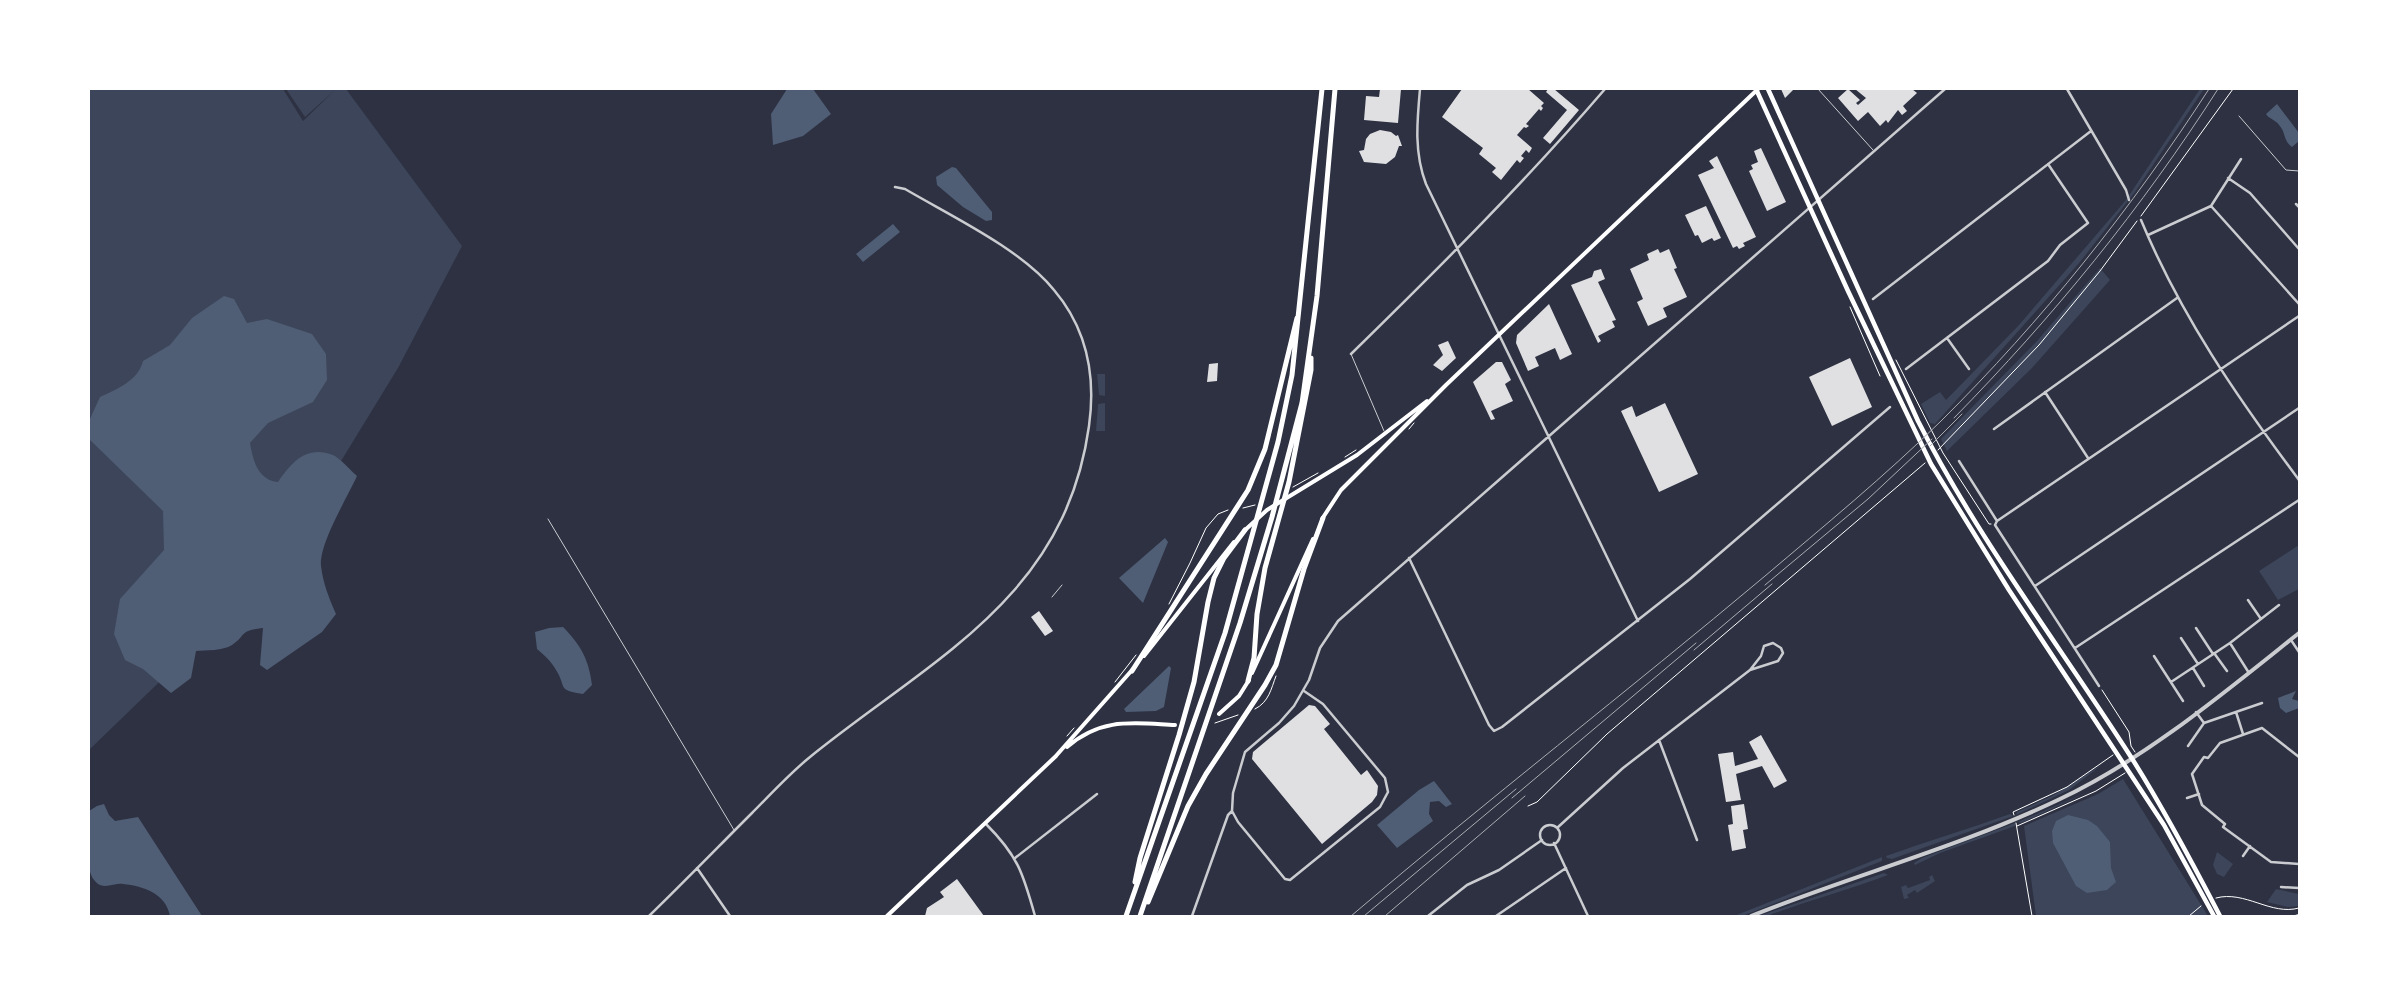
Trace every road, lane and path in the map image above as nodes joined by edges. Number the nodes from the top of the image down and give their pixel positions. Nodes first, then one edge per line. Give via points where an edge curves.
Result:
1 (1322, 89) edge
2 (1335, 89) edge
3 (1420, 89) edge
4 (1605, 89) edge
5 (1757, 89) edge
6 (1768, 89) edge
7 (1818, 89) edge
8 (1945, 89) edge
9 (2067, 89) edge
10 (2233, 89) edge
11 (2239, 116) dead end
12 (2091, 131) junction
13 (1874, 150) junction
14 (2241, 159) dead end
15 (2048, 164) junction
16 (2299, 171) edge
17 (2228, 178) junction
18 (895, 187) dead end
19 (1817, 199) junction
20 (2129, 200) dead end
21 (2296, 204) dead end
22 (1809, 206) junction
23 (2211, 206) junction
24 (2299, 207) edge
25 (2141, 220) dead end
26 (2148, 235) junction
27 (1458, 249) junction
28 (2299, 249) edge
29 (2177, 298) junction
30 (1873, 300) dead end
31 (1848, 301) dead end
32 (2299, 304) edge
33 (1301, 306) junction
34 (2299, 316) edge
35 (1500, 334) junction
36 (1947, 338) junction
37 (1311, 341) junction
38 (1350, 354) joint
39 (1900, 368) dead end
40 (2219, 368) junction
41 (1906, 369) dead end
42 (1969, 369) dead end
43 (1880, 376) dead end
44 (1440, 390) junction
45 (2045, 392) junction
46 (1890, 407) dead end
47 (2299, 408) edge
48 (1418, 418) dead end
49 (1994, 429) dead end
50 (1406, 432) dead end
51 (2264, 432) junction
52 (1386, 434) junction
53 (1548, 436) junction
54 (1360, 447) dead end
55 (1935, 453) dead end
56 (1929, 458) dead end
57 (2088, 459) junction
58 (1339, 460) dead end
59 (1959, 461) dead end
60 (1324, 470) dead end
61 (2299, 480) edge
62 (1291, 485) junction
63 (2299, 500) edge
64 (1261, 501) junction
65 (1241, 508) dead end
66 (1228, 510) dead end
67 (1323, 518) junction
68 (548, 519) dead end
69 (1997, 521) junction
70 (1995, 525) junction
71 (1245, 530) junction
72 (1409, 558) junction
73 (1062, 585) dead end
74 (2035, 586) junction
75 (1052, 597) dead end
76 (2248, 600) dead end
77 (2279, 605) dead end
78 (1167, 606) dead end
79 (2261, 619) junction
80 (1638, 621) junction
81 (2196, 628) dead end
82 (2299, 633) edge
83 (2181, 638) dead end
84 (2291, 640) junction
85 (2230, 643) junction
86 (2075, 648) junction
87 (1138, 652) dead end
88 (2299, 652) edge
89 (2214, 653) junction
90 (2154, 656) dead end
91 (2198, 664) junction
92 (2193, 668) junction
93 (1132, 670) junction
94 (1750, 670) junction
95 (2227, 672) dead end
96 (2249, 672) junction
97 (1277, 673) dead end
98 (1248, 681) junction
99 (2171, 682) junction
100 (1114, 683) dead end
101 (2100, 686) joint
102 (2204, 686) dead end
103 (1304, 691) junction
104 (2183, 701) dead end
105 (2262, 703) dead end
106 (1252, 710) dead end
107 (2196, 712) junction
108 (2236, 712) junction
109 (1219, 714) dead end
110 (1242, 714) dead end
111 (1215, 722) dead end
112 (1079, 723) dead end
113 (2204, 723) junction
114 (1174, 725) dead end
115 (2243, 734) junction
116 (1067, 736) dead end
117 (1659, 740) junction
118 (2131, 743) junction
119 (2188, 746) dead end
120 (2124, 747) junction
121 (2116, 754) junction
122 (2137, 754) junction
123 (1055, 757) junction
124 (2131, 757) junction
125 (2299, 757) edge
126 (2122, 763) junction
127 (2127, 770) junction
128 (1097, 794) dead end
129 (2199, 794) junction
130 (2186, 798) dead end
131 (1528, 806) dead end
132 (1232, 811) junction
133 (2013, 812) dead end
134 (986, 824) junction
135 (1557, 828) junction
136 (734, 830) junction
137 (1542, 840) junction
138 (1697, 840) dead end
139 (1554, 843) junction
140 (2250, 846) junction
141 (2243, 856) dead end
142 (1015, 858) junction
143 (2299, 864) edge
144 (697, 868) junction
145 (1566, 868) junction
146 (2281, 887) dead end
147 (2299, 888) edge
148 (2228, 895) dead end
149 (1130, 905) junction
150 (2299, 908) edge
151 (2191, 915) dead end
152 (649, 916) edge
153 (730, 916) edge
154 (888, 916) edge
155 (1035, 916) edge
156 (1126, 916) edge
157 (1140, 916) edge
158 (1192, 916) edge
159 (1428, 916) edge
160 (1496, 916) edge
161 (1588, 916) edge
162 (1751, 916) edge
163 (2032, 916) edge
164 (2189, 916) edge
165 (2214, 916) edge
166 (2220, 916) edge

1 - 33 highway
2 - 37 highway
3 - 27 street via 1419,161 1426,184
4 - 27 street
5 - 22 main road
5 - 35 main road
6 - 19 main road
7 - 13 lane
8 - 13 street
9 - 12 street
10 - 55 path via 2100,271 2039,345
11 - 16 lane via 2286,170
12 - 15 street
12 - 20 street
13 - 19 street
14 - 17 street
15 - 30 street
15 - 36 street via 2088,223 2060,245 2048,261
17 - 23 street
17 - 28 street via 2250,193
18 - 136 street via 905,189 1010,251 1041,276 1063,301 1081,333 1092,378 1093,400 1087,443 1070,501 1060,522 1029,572 1003,605 961,643 809,758
19 - 22 street
19 - 120 main road via 1937,459
21 - 24 street
22 - 53 street
22 - 121 main road via 1931,464
23 - 26 street
23 - 32 street
25 - 26 street
26 - 29 street
27 - 35 street
27 - 38 street
29 - 40 street
29 - 45 street
31 - 43 path
33 - 64 highway via 1292,375
33 - 93 highway via 1265,449 1248,490
34 - 40 street
35 - 44 main road
35 - 53 street
36 - 41 street
36 - 42 street
37 - 62 highway via 1311,370
37 - 157 highway via 1302,403 1272,517 1240,623
38 - 52 lane
39 - 70 path via 1943,453 1989,524
40 - 51 street
40 - 57 street
44 - 52 main road
44 - 67 main road via 1341,490
45 - 49 street
45 - 57 street
46 - 80 street
47 - 51 street
48 - 50 path
51 - 61 street
51 - 74 street
52 - 71 main road via 1267,510
53 - 72 street
53 - 80 street
54 - 58 path
56 - 131 path via 1607,734 1537,802
57 - 69 street
59 - 69 street
60 - 62 path
62 - 98 highway via 1265,568 1254,658
63 - 86 street
64 - 65 path
64 - 149 highway via 1224,633
66 - 78 path via 1218,514 1206,528
67 - 98 main road
67 - 157 highway via 1304,569 1276,665 1188,806
68 - 136 lane
69 - 70 street
70 - 74 street
71 - 93 main road
71 - 149 highway via 1214,578 1194,682 1140,858
72 - 80 street via 1494,731
72 - 103 street via 1332,628
73 - 75 lane
74 - 86 street
76 - 79 street
77 - 79 street
79 - 85 street
81 - 89 street
82 - 84 street
83 - 91 street
84 - 88 street
84 - 96 street
85 - 89 street
85 - 96 street
86 - 101 street
87 - 100 path
89 - 91 street
89 - 95 street
90 - 99 street
91 - 92 street
92 - 99 street
92 - 102 street
93 - 123 main road
94 - 94 street via 1778,661 1782,657 1781,648 1768,644
94 - 117 street
96 - 107 street
97 - 106 path via 1266,702
98 - 109 main road via 1239,696
99 - 104 street
101 - 118 path via 2129,732
103 - 132 street via 1278,723 1245,752 1233,793
103 - 132 street via 1323,704 1385,778 1388,792 1385,802 1290,880 1285,879 1263,853
105 - 108 street
107 - 113 street
107 - 122 street
108 - 113 street
108 - 115 street
110 - 111 path
112 - 116 path
113 - 119 street
114 - 123 main road via 1107,724 1076,739
115 - 125 street via 2262,728
115 - 129 street via 2220,743 2208,758 2204,757 2192,774
117 - 135 street via 1604,784
117 - 138 street
118 - 120 path
118 - 122 path
120 - 124 main road
121 - 126 main road
121 - 133 path via 2067,787
122 - 124 street
123 - 134 main road
124 - 126 street
124 - 166 main road
126 - 127 main road
126 - 162 street via 2060,799 2015,819
127 - 163 path via 2096,791 2016,827
127 - 165 main road via 2164,825
128 - 142 street
129 - 130 street
129 - 140 street via 2202,805
132 - 158 street
134 - 142 street
134 - 154 main road
135 - 137 street via 1550,825 1543,828
135 - 139 street via 1559,836
136 - 144 street
137 - 139 street
137 - 159 street via 1499,870 1467,885
139 - 145 street
140 - 141 street
140 - 143 street via 2271,862
142 - 155 street
144 - 152 street
144 - 153 street
145 - 160 street
145 - 161 street
146 - 147 street
148 - 150 path via 2286,910
149 - 156 highway
151 - 164 path

